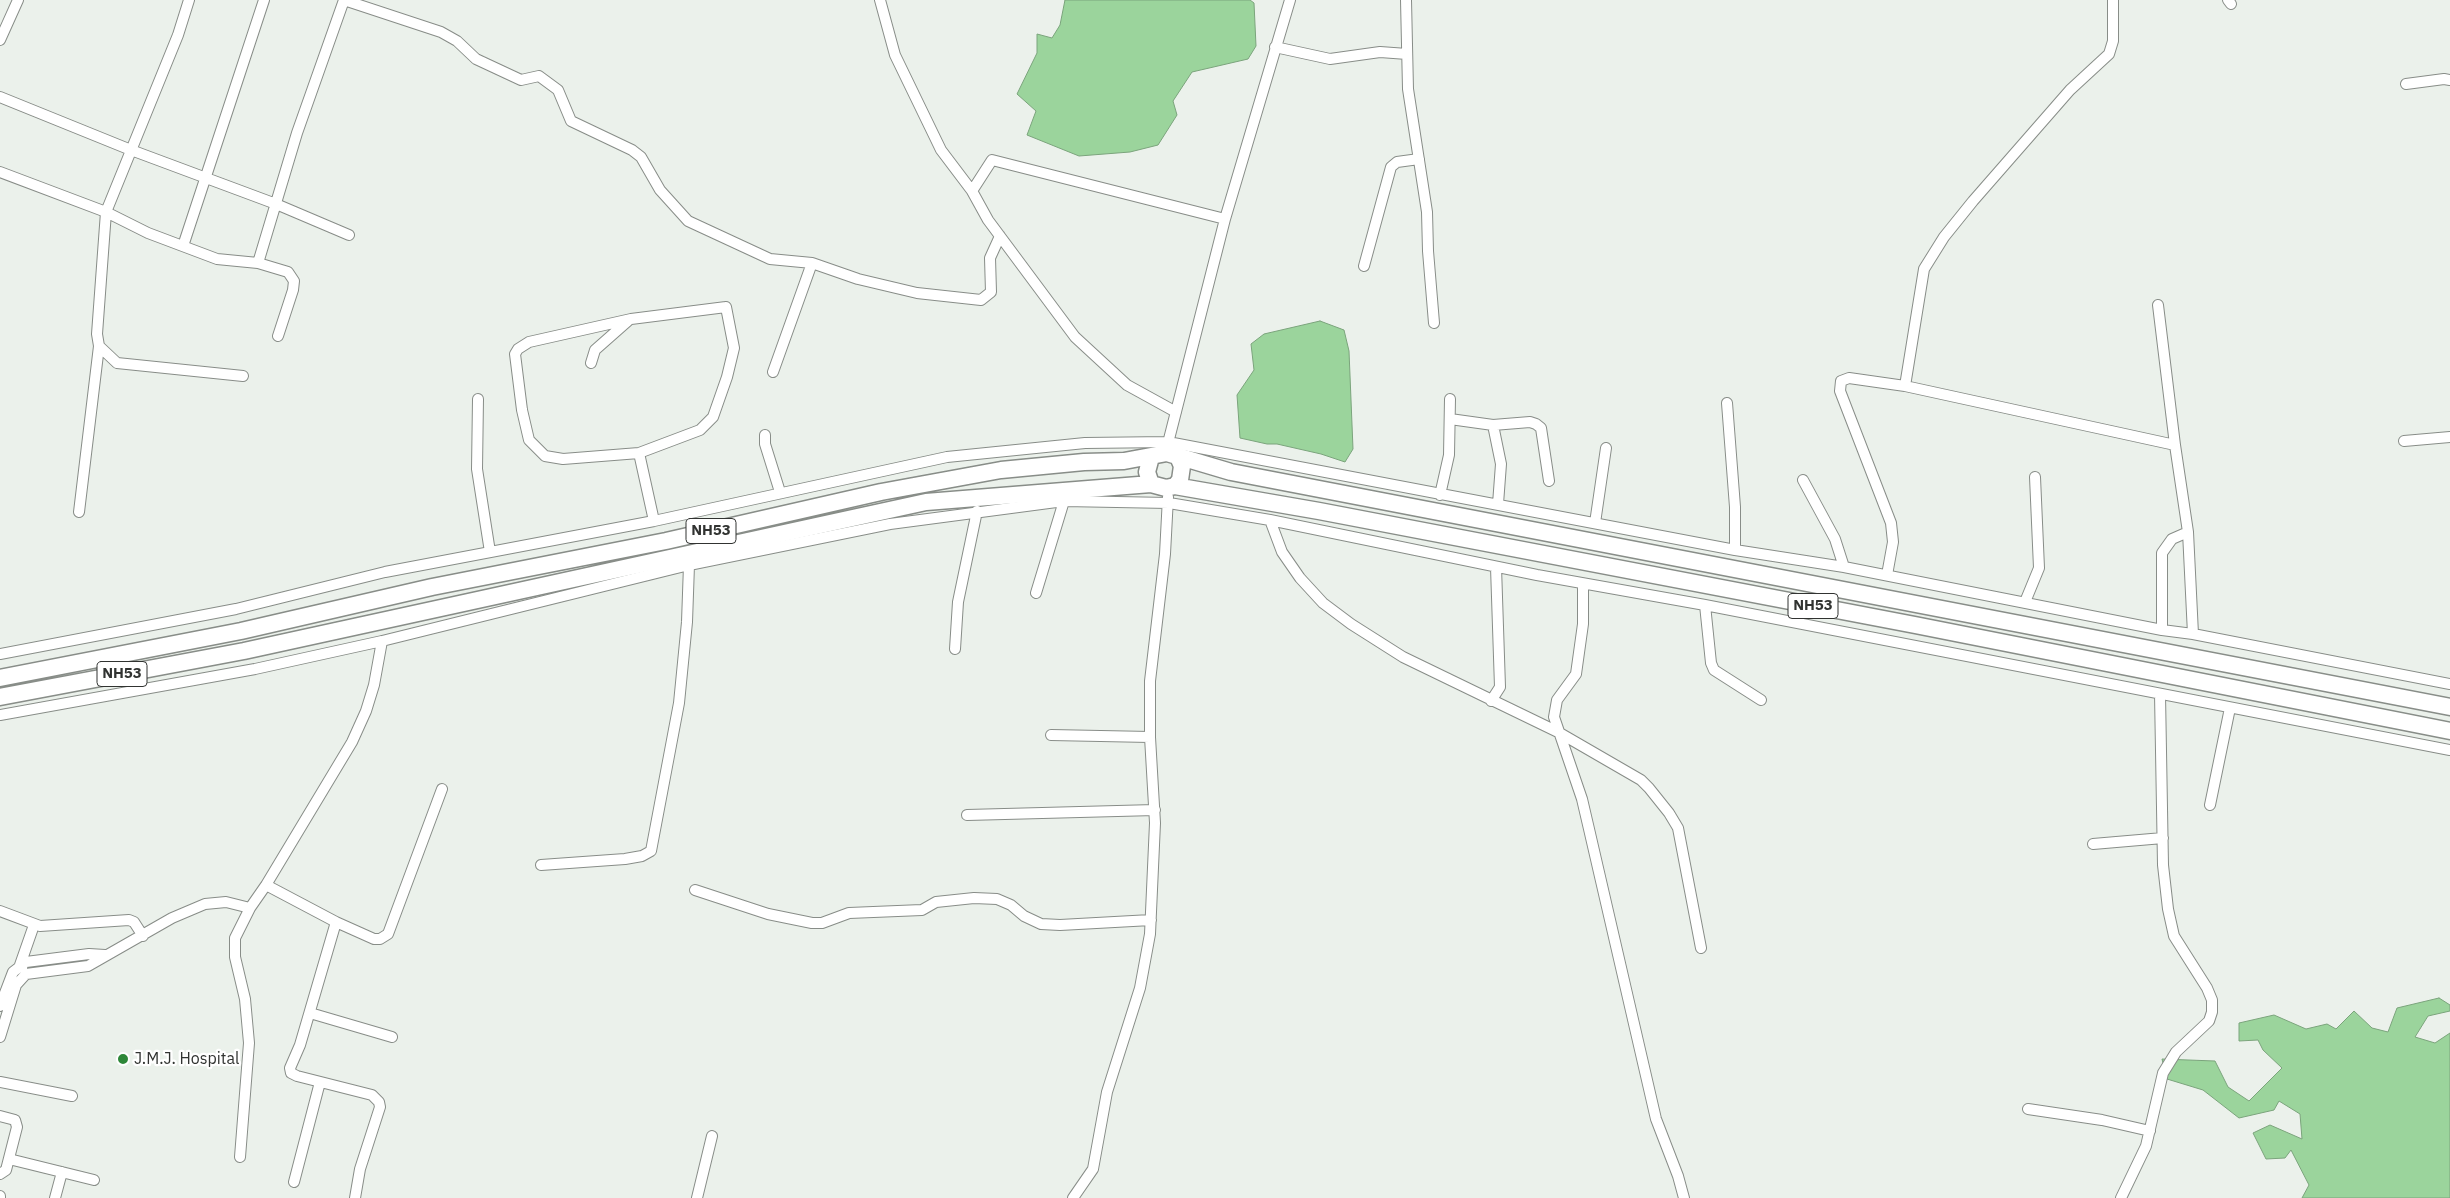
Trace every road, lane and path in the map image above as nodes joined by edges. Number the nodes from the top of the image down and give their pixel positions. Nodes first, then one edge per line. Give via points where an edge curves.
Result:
1 (18, 0) edge
2 (189, 0) edge
3 (264, 0) edge
4 (344, 0) edge
5 (880, 0) edge
6 (1290, 0) edge
7 (1406, 0) edge
8 (2113, 0) edge
9 (0, 40) edge
10 (1275, 47) junction
11 (1406, 54) junction
12 (2450, 80) edge
13 (2406, 84) dead end
14 (0, 97) edge
15 (131, 150) junction
16 (1418, 158) junction
17 (0, 172) edge
18 (206, 178) junction
19 (972, 191) junction
20 (276, 204) junction
21 (106, 212) junction
22 (1225, 219) junction
23 (349, 235) dead end
24 (1000, 236) junction
25 (183, 246) junction
26 (258, 263) junction
27 (812, 263) junction
28 (1364, 266) dead end
29 (2158, 305) dead end
30 (630, 319) junction
31 (1434, 323) dead end
32 (278, 336) dead end
33 (99, 346) junction
34 (591, 363) dead end
35 (773, 372) dead end
36 (243, 376) dead end
37 (1905, 386) junction
38 (478, 399) dead end
39 (1450, 399) dead end
40 (1727, 403) dead end
41 (1176, 412) junction
42 (1450, 419) junction
43 (1493, 425) junction
44 (765, 435) dead end
45 (2450, 437) edge
46 (2404, 441) dead end
47 (2175, 445) junction
48 (1606, 448) dead end
49 (639, 453) junction
50 (1166, 453) junction
51 (2035, 477) dead end
52 (1803, 480) dead end
53 (1549, 481) dead end
54 (1165, 490) junction
55 (780, 492) junction
56 (1440, 495) junction
57 (1064, 501) junction
58 (1498, 504) junction
59 (977, 511) junction
60 (79, 512) dead end
61 (1270, 520) junction
62 (654, 521) junction
63 (1595, 523) junction
64 (2188, 532) junction
65 (1734, 550) junction
66 (490, 552) junction
67 (689, 565) junction
68 (1844, 566) junction
69 (1496, 567) junction
70 (1887, 575) junction
71 (1583, 584) junction
72 (1036, 593) dead end
73 (2025, 602) junction
74 (1706, 605) junction
75 (2162, 630) junction
76 (2193, 634) junction
77 (382, 641) junction
78 (955, 649) dead end
79 (0, 654) edge
80 (0, 678) edge
81 (2450, 684) edge
82 (2160, 694) junction
83 (0, 697) edge
84 (1761, 700) dead end
85 (1491, 701) junction
86 (2230, 708) junction
87 (2450, 708) edge
88 (0, 715) edge
89 (2450, 731) edge
90 (1558, 732) junction
91 (1051, 735) dead end
92 (1150, 736) junction
93 (2450, 750) edge
94 (442, 789) dead end
95 (2210, 805) dead end
96 (1155, 810) junction
97 (967, 814) dead end
98 (2163, 838) junction
99 (2093, 844) dead end
100 (541, 865) dead end
101 (266, 885) junction
102 (695, 890) dead end
103 (250, 908) junction
104 (0, 911) edge
105 (1151, 920) junction
106 (336, 922) junction
107 (34, 925) junction
108 (143, 936) junction
109 (1701, 948) dead end
110 (23, 970) junction
111 (0, 1006) edge
112 (310, 1013) junction
113 (0, 1037) edge
114 (392, 1037) dead end
115 (0, 1082) edge
116 (320, 1082) junction
117 (72, 1096) dead end
118 (2028, 1109) dead end
119 (0, 1116) edge
120 (2150, 1132) junction
121 (712, 1136) dead end
122 (240, 1157) dead end
123 (9, 1159) junction
124 (62, 1172) junction
125 (0, 1174) edge
126 (94, 1180) dead end
127 (294, 1182) dead end
128 (55, 1198) edge
129 (355, 1198) edge
130 (697, 1198) edge
131 (1073, 1198) edge
132 (1684, 1198) edge
133 (2121, 1198) edge

1 - 9 street
2 - 15 street
3 - 18 street
4 - 20 street via 297,133
4 - 27 street via 441,32 457,41 476,59 521,80 539,76 558,90 570,121 640,156 660,190 688,221 770,259
5 - 19 street via 895,55 940,150
6 - 10 street
7 - 11 street
8 - 37 street via 2113,41 2109,54 2070,90 1979,194 1944,237 1924,269
10 - 11 street via 1339,60 1371,52
10 - 22 street
11 - 16 street
12 - 13 street via 2444,78
14 - 15 street
15 - 18 street
15 - 21 street
16 - 28 street via 1397,162 1392,167
16 - 31 street via 1428,212
17 - 21 street
18 - 20 street
18 - 25 street
19 - 22 street via 992,160
19 - 24 street
20 - 23 street
20 - 26 street
21 - 25 street
21 - 33 street via 97,334
22 - 41 street
24 - 27 street via 990,258 991,292 981,300 917,293 858,279
24 - 41 street via 1075,337 1127,386
25 - 26 street via 217,259
26 - 32 street via 288,272 294,281
27 - 35 street
29 - 47 street
30 - 34 street via 595,350
30 - 49 street via 726,307 734,348 713,416 694,433
30 - 49 street via 529,342 515,354 522,410 530,440 541,453 563,459
33 - 36 street via 116,363
33 - 60 street
37 - 47 street
37 - 70 street via 1849,378 1841,381 1840,391 1891,523 1893,542
38 - 66 street via 477,463
39 - 42 street
40 - 65 street via 1735,507
41 - 50 street
42 - 43 street
42 - 56 street via 1449,455
43 - 53 street via 1530,422 1541,428
43 - 58 street via 1501,464
44 - 55 street
45 - 46 street
47 - 64 street
48 - 63 street
49 - 62 street
50 - 54 highway via 1182,474
50 - 54 highway via 1147,472
50 - 55 street via 1085,443 948,457
50 - 56 street
50 - 80 highway, NH53 via 1001,470 900,489 241,631
50 - 87 highway, NH53 via 1231,472
51 - 73 street via 2039,568
52 - 68 street via 1835,539
54 - 57 street
54 - 61 street
54 - 83 highway, NH53 via 926,502 244,651
54 - 89 highway, NH53 via 1319,510
54 - 92 street via 1150,681
55 - 62 street
56 - 58 street
57 - 59 street
57 - 72 street
58 - 63 street
59 - 67 street via 890,524
59 - 78 street via 958,602
61 - 69 street
61 - 85 street via 1282,552 1323,603 1403,657
62 - 66 street
63 - 65 street
64 - 75 street via 2172,539 2162,553
64 - 76 street
65 - 68 street
66 - 79 street via 386,572 236,609
67 - 77 street
67 - 100 street via 689,601 679,703 651,851 625,859
68 - 70 street
69 - 71 street
69 - 85 street via 1500,687
70 - 73 street
71 - 74 street
71 - 90 street via 1583,624 1576,674 1554,709
73 - 75 street
74 - 82 street
74 - 84 street via 1714,670
75 - 76 street
76 - 81 street
77 - 88 street via 255,669
77 - 101 street via 374,685 352,742
82 - 86 street
82 - 98 street
85 - 90 street
86 - 93 street
86 - 95 street
90 - 109 street via 1641,780 1674,821 1682,842
90 - 132 street via 1590,829 1656,1119
91 - 92 street
92 - 96 street
94 - 106 street via 388,934 374,939
96 - 97 street
96 - 105 street
98 - 99 street
98 - 120 street via 2167,901 2174,936 2207,988 2212,1012 2209,1022 2176,1052 2168,1064 2159,1084
101 - 103 street
101 - 106 street
102 - 105 street via 768,914 812,923 822,923 849,913 922,910 936,902 974,898 996,899 1041,924 1060,926
103 - 108 street via 226,902 205,904 172,918
103 - 122 street via 235,938 235,957 245,999 249,1043
104 - 107 street
105 - 131 street via 1140,988 1107,1092 1093,1169
106 - 112 street
107 - 108 street via 49,927 123,919 134,922
107 - 110 street
108 - 110 street via 88,966
110 - 111 street via 10,979
110 - 113 street
112 - 114 street
112 - 116 street via 290,1068 291,1073 297,1076
115 - 117 street
116 - 127 street
116 - 129 street via 372,1095 379,1102
118 - 120 street via 2102,1120
119 - 123 street via 15,1120 17,1124
120 - 133 street
121 - 130 street
123 - 124 street
123 - 125 street via 6,1170
124 - 126 street
124 - 128 street

